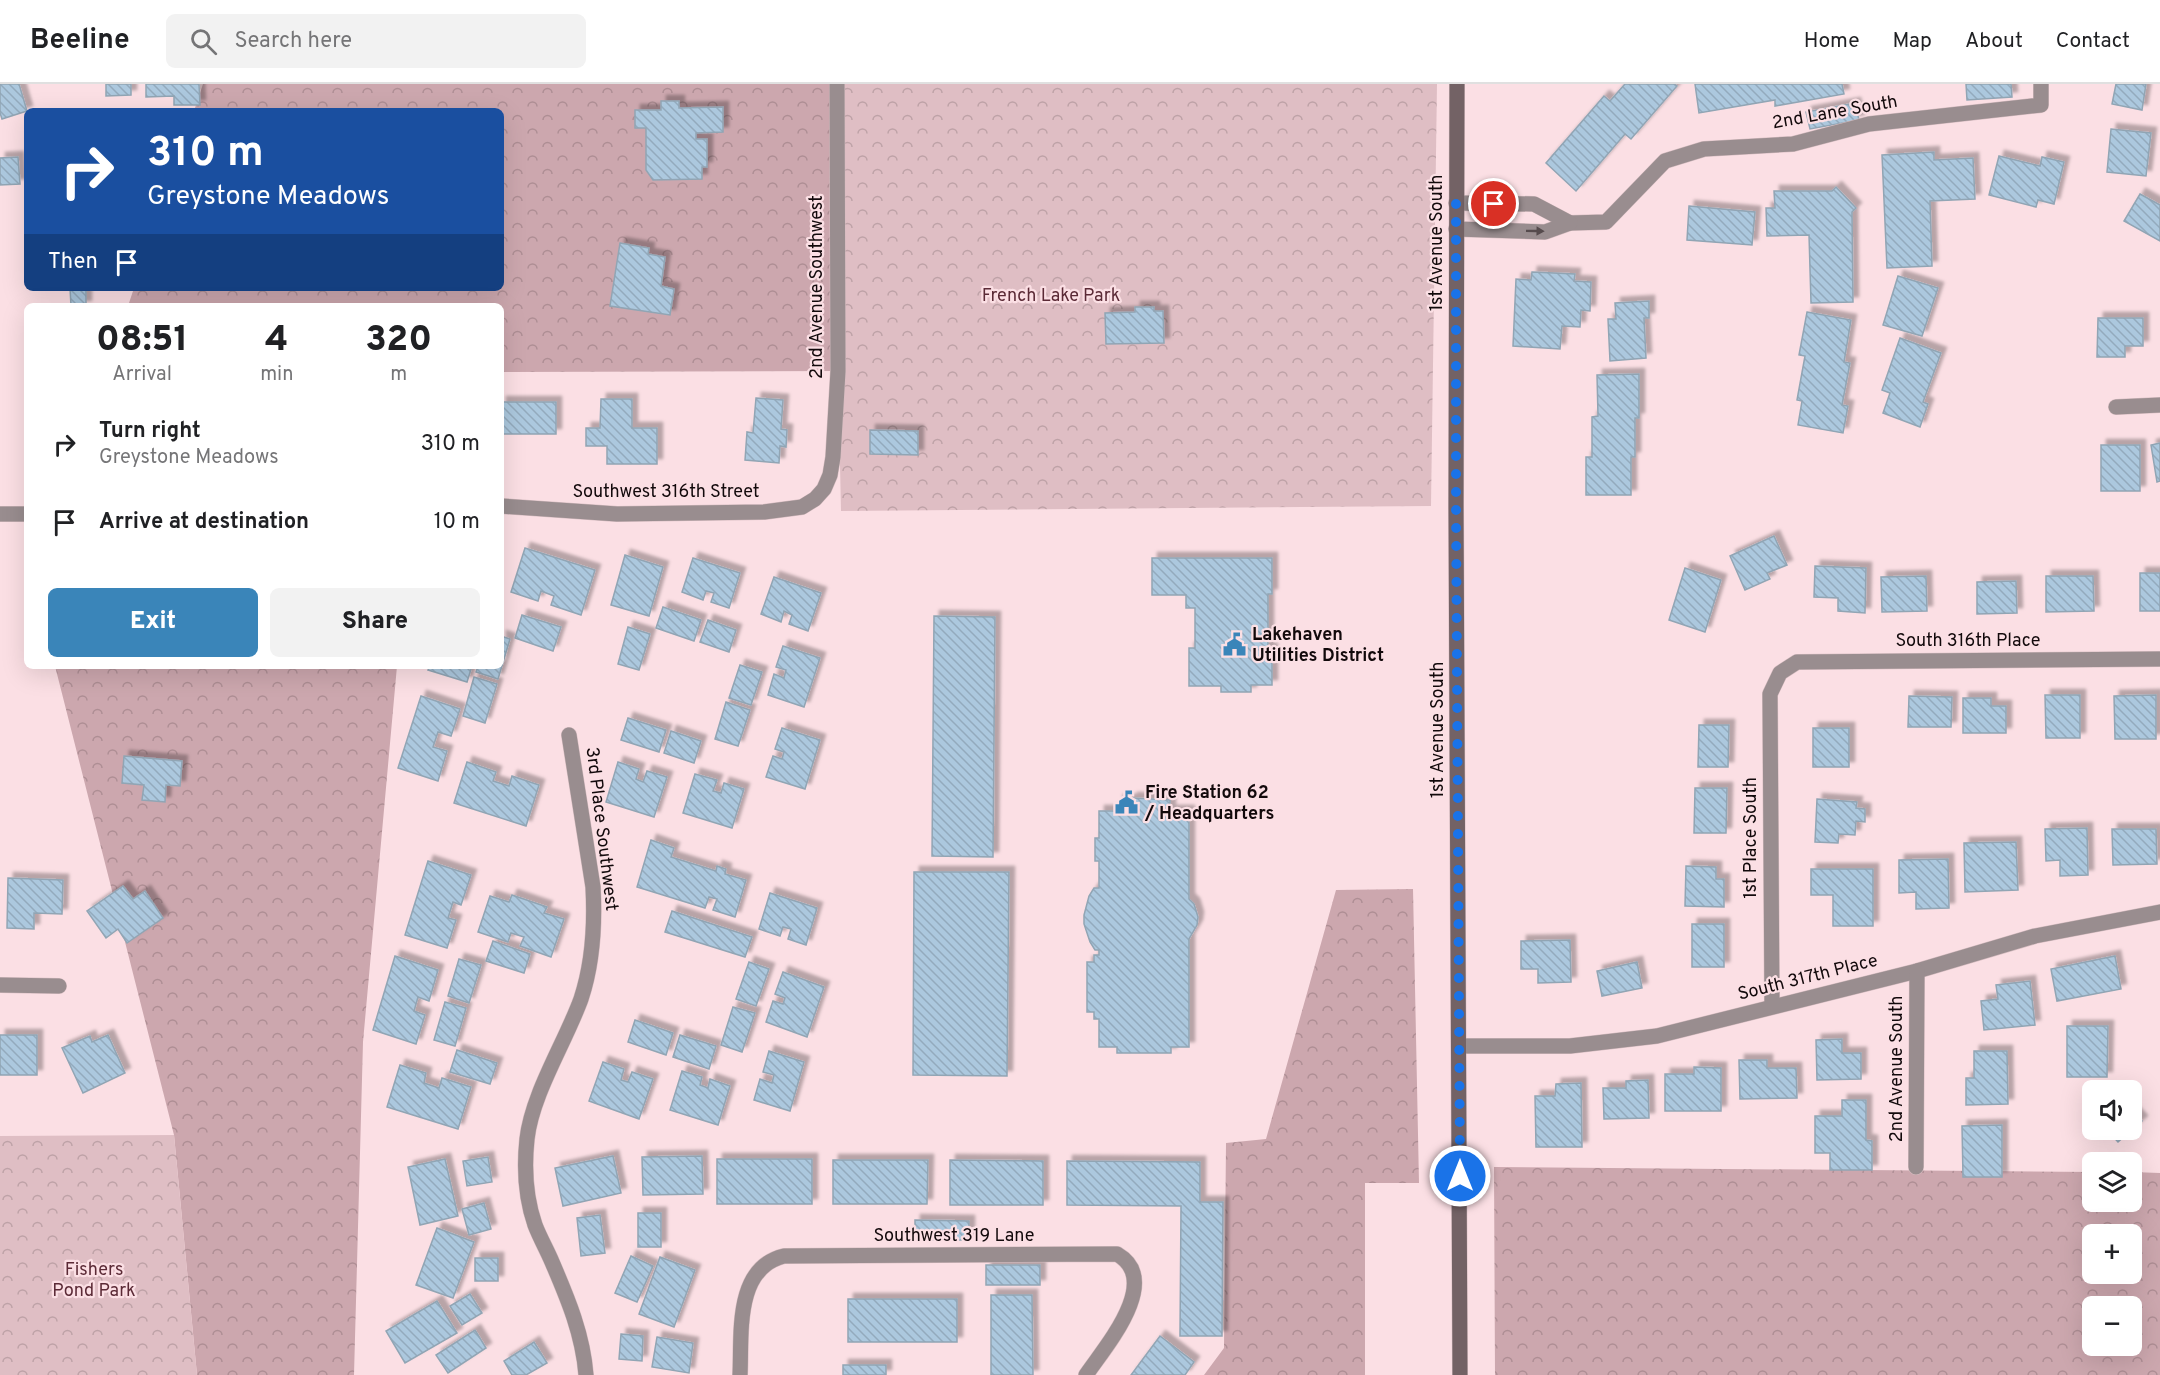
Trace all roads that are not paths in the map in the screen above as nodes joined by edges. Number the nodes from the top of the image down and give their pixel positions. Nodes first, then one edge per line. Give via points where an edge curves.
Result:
1 (837, 84) edge
2 (1457, 84) edge
3 (2041, 84) edge
4 (1456, 203) junction
5 (1570, 223) junction
6 (1456, 229) junction
7 (2160, 405) edge
8 (2116, 407) dead end
9 (824, 489) joint
10 (504, 506) edge
11 (0, 514) edge
12 (24, 514) edge
13 (2160, 659) edge
14 (1780, 673) joint
15 (569, 735) dead end
16 (2160, 912) edge
17 (1917, 971) junction
18 (0, 985) edge
19 (59, 986) dead end
20 (1772, 1006) junction
21 (1460, 1046) junction
22 (1916, 1167) dead end
23 (586, 1375) edge
24 (740, 1375) edge
25 (1086, 1375) edge
26 (1460, 1375) edge

1 - 9 street, 2nd Avenue Southwest via 838,370 833,457
2 - 4 main road, 1st Avenue South
3 - 5 street, 2nd Lane South via 2041,105 1869,124 1793,144 1704,149 1665,161 1606,222
4 - 5 street via 1534,204
4 - 6 main road, 1st Avenue South
6 -> 5 street via 1545,232
6 - 21 main road, 1st Avenue South
7 - 8 street
9 - 10 street, Southwest 316th Street via 802,507 764,512 617,514
11 - 12 street
13 - 14 street, South 316th Place via 1797,662
14 - 20 street, 1st Place South via 1770,694
15 - 23 street, 3rd Place Southwest via 593,887 593,941 581,997 531,1121 526,1172 535,1224 575,1318
16 - 17 street, South 317th Place via 2035,936
17 - 20 street, South 317th Place
17 - 22 street, 2nd Avenue South
18 - 19 street
20 - 21 street, South 317th Place via 1658,1036 1570,1046
21 - 26 main road, 1st Avenue South
24 - 25 street, Southwest 319 Lane via 742,1322 752,1280 774,1258 1117,1254 1125,1259 1134,1277 1132,1301

